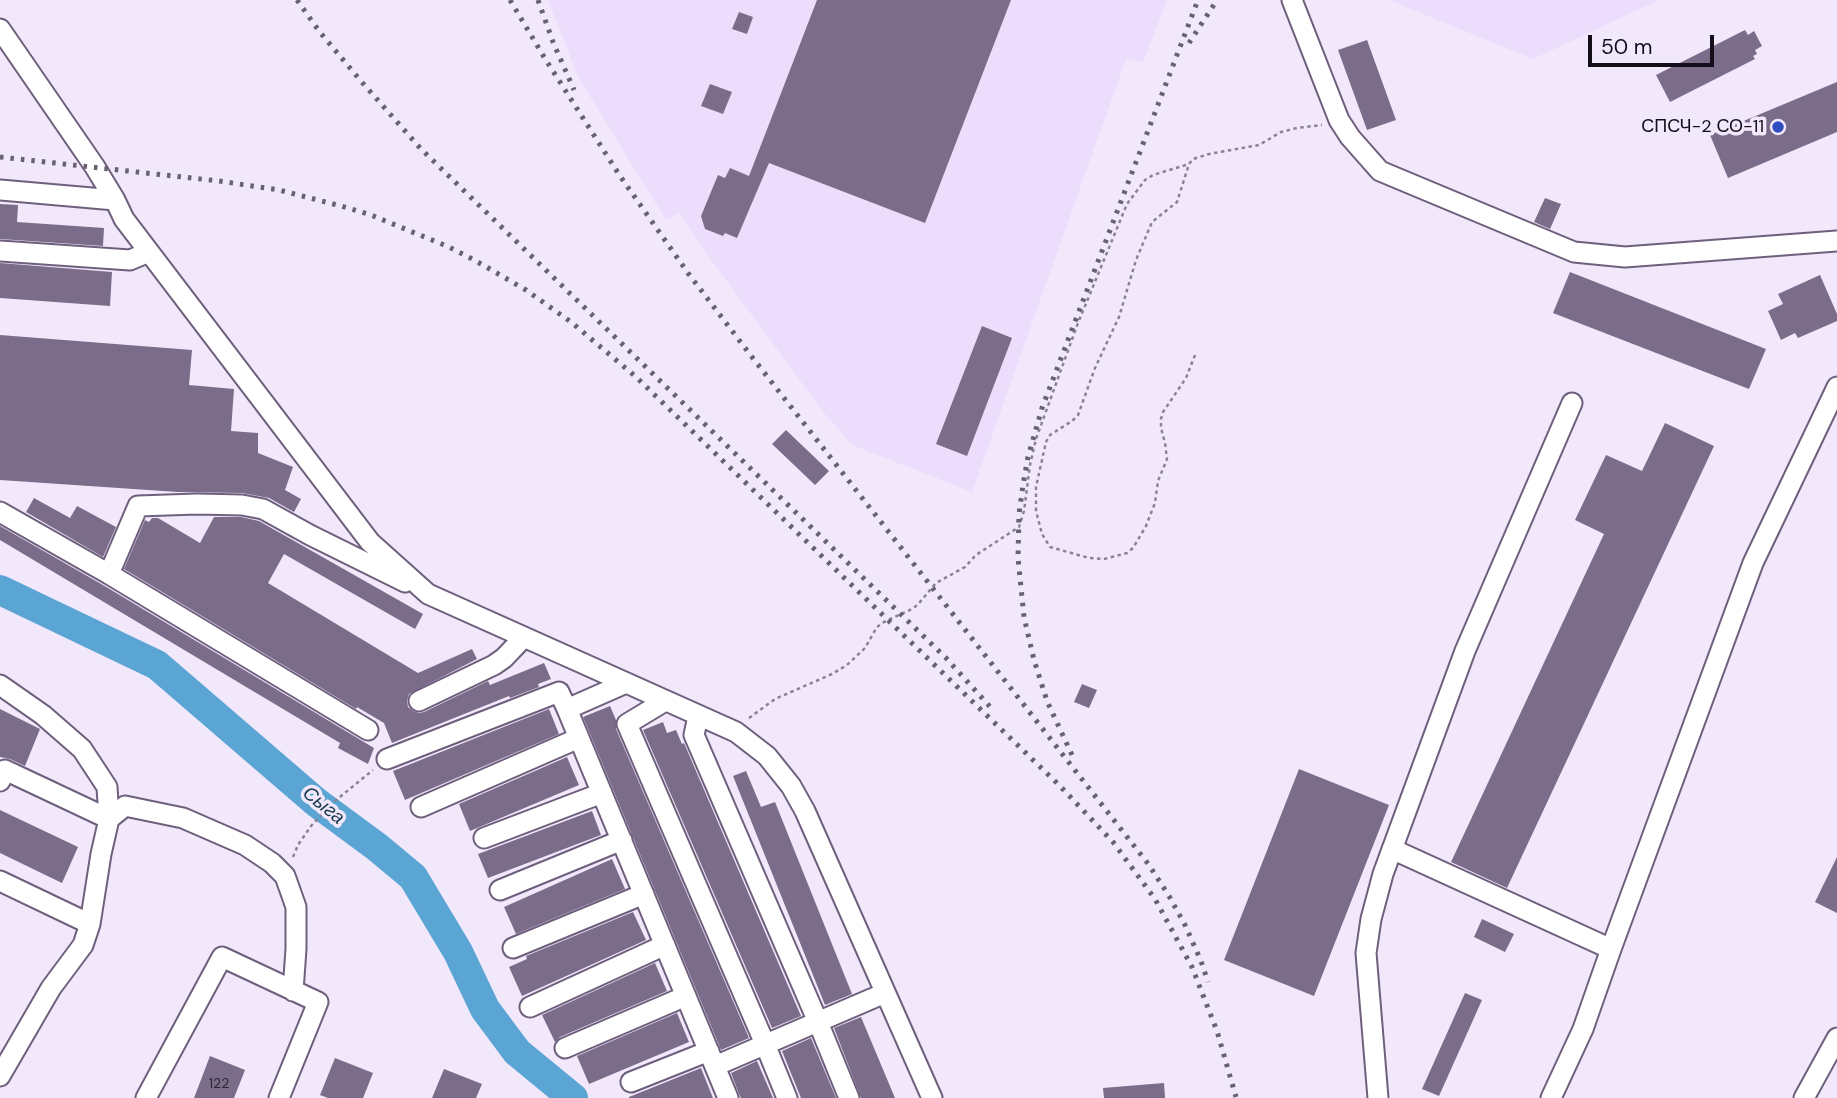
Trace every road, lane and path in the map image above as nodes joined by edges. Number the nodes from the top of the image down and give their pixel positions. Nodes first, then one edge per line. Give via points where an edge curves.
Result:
1 (1292, 0) edge
2 (0, 29) edge
3 (1339, 120) junction
4 (1189, 164) junction
5 (0, 190) edge
6 (115, 200) junction
7 (1837, 241) edge
8 (0, 251) edge
9 (149, 252) junction
10 (1195, 355) dead end
11 (1837, 387) edge
12 (1572, 403) dead end
13 (0, 512) edge
14 (109, 574) junction
15 (428, 594) junction
16 (524, 637) junction
17 (626, 683) junction
18 (0, 685) edge
19 (419, 701) dead end
20 (665, 701) junction
21 (567, 709) junction
22 (698, 716) junction
23 (368, 730) dead end
24 (736, 732) junction
25 (579, 738) junction
26 (387, 759) joint
27 (2, 773) edge
28 (602, 793) junction
29 (421, 807) dead end
30 (109, 819) junction
31 (484, 838) dead end
32 (622, 840) junction
33 (1392, 849) junction
34 (285, 876) junction
35 (0, 881) edge
36 (500, 890) dead end
37 (644, 894) junction
38 (90, 924) junction
39 (665, 945) junction
40 (513, 948) dead end
41 (1611, 949) junction
42 (293, 991) junction
43 (885, 993) junction
44 (686, 996) junction
45 (530, 1007) dead end
46 (818, 1022) junction
47 (1837, 1038) edge
48 (765, 1044) junction
49 (565, 1048) dead end
50 (712, 1058) junction
51 (0, 1076) edge
52 (631, 1082) dead end
53 (146, 1098) edge
54 (279, 1098) edge
55 (729, 1098) edge
56 (787, 1098) edge
57 (849, 1098) edge
58 (932, 1098) edge
59 (1378, 1098) edge
60 (1551, 1098) edge
61 (1804, 1098) edge

1 - 3 street
2 - 6 street
3 - 4 path via 1281,132 1259,145 1209,154
3 - 7 street via 1381,171 1574,252 1625,257
4 - 10 path via 1177,202 1152,222 1078,415 1051,435 1044,450 1036,511 1051,547 1104,559 1133,548 1146,526 1167,459 1163,412
4 - 24 path via 1145,180 1127,204 1036,439 1019,527 936,583 914,608 877,626 865,648 847,665 775,699
5 - 6 street
6 - 9 street
8 - 9 street via 131,260
9 - 15 street via 370,542
11 - 41 street via 1753,563
12 - 33 street via 1465,651
13 - 14 street
14 - 15 street via 138,506 242,505 263,509
14 - 23 street
15 - 16 street
16 - 17 street
16 - 19 street via 494,665
17 - 20 street
17 - 21 street
18 - 30 street via 82,749 107,787
20 - 22 street
20 - 48 street via 627,724
21 - 25 street
21 - 26 street via 559,692
22 - 24 street
22 - 46 street via 694,736
24 - 43 street via 767,756 791,786
25 - 28 street
25 - 29 street
26 - 34 path via 311,826
27 - 30 street
28 - 31 street
28 - 32 street
30 - 34 street via 125,806 183,818 245,845
30 - 38 street
32 - 36 street
32 - 37 street
33 - 41 street
33 - 59 street via 1366,953
34 - 42 street via 296,907
35 - 38 street
37 - 39 street
37 - 40 street
38 - 51 street via 83,945 51,988
39 - 44 street
39 - 45 street
41 - 60 street via 1583,1029
42 - 53 street via 222,957
42 - 54 street via 318,1002
43 - 46 street
43 - 58 street
44 - 49 street
44 - 50 street
46 - 48 street
46 - 57 street
47 - 61 street
48 - 50 street
48 - 56 street
50 - 52 street
50 - 55 street

